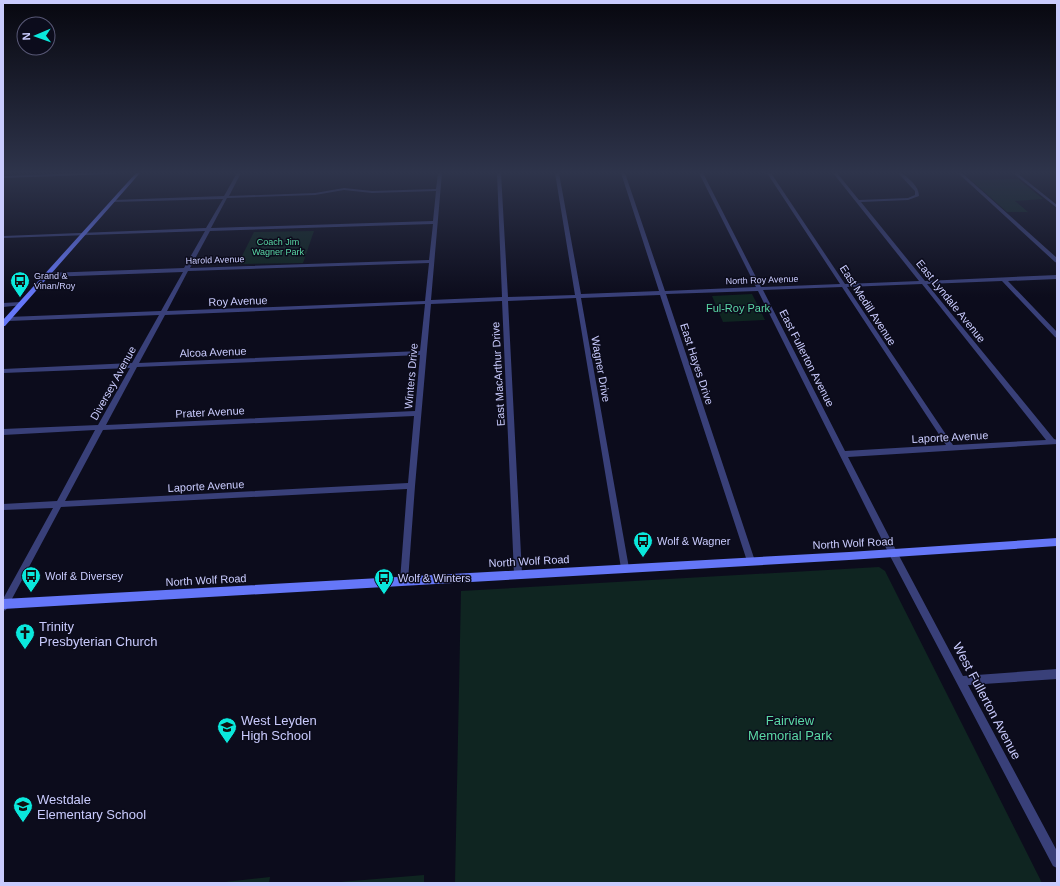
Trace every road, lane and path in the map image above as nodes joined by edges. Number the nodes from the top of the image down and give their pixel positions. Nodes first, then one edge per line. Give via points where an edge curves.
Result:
1 (101, 214) edge
2 (217, 214) edge
3 (436, 214) edge
4 (501, 214) edge
5 (563, 214) edge
6 (637, 214) edge
7 (722, 214) edge
8 (796, 214) edge
9 (869, 214) edge
10 (1006, 214) edge
11 (436, 222) junction
12 (208, 231) junction
13 (83, 234) junction
14 (3, 237) edge
15 (432, 261) junction
16 (1057, 261) edge
17 (187, 269) junction
18 (47, 275) junction
19 (1057, 277) edge
20 (1004, 279) junction
21 (923, 283) junction
22 (844, 286) junction
23 (760, 289) junction
24 (663, 293) junction
25 (578, 296) junction
26 (505, 299) junction
27 (468, 301) joint
28 (428, 302) junction
29 (21, 304) junction
30 (3, 305) edge
31 (163, 314) junction
32 (8, 319) junction
33 (3, 324) edge
34 (1057, 336) edge
35 (423, 353) junction
36 (134, 366) junction
37 (3, 371) edge
38 (418, 413) junction
39 (101, 428) junction
40 (3, 432) edge
41 (1055, 442) edge
42 (951, 448) junction
43 (844, 454) junction
44 (411, 486) junction
45 (59, 504) junction
46 (3, 508) edge
47 (1057, 542) edge
48 (893, 553) junction
49 (751, 561) junction
50 (625, 568) junction
51 (518, 574) junction
52 (404, 581) junction
53 (4, 605) edge
54 (1057, 674) edge
55 (962, 681) junction
56 (1053, 848) edge
57 (1057, 862) edge

1 - 13 main road
2 - 12 street, Diversey Avenue
3 - 11 street, Winters Drive
4 - 26 street, East MacArthur Drive
5 - 25 street, Wagner Drive
6 - 24 street, East Hayes Drive
7 - 23 street, East Fullerton Avenue
8 - 22 street, East Medill Avenue
9 - 21 street, East Lyndale Avenue
10 - 16 street
11 - 12 street
11 - 15 street, Winters Drive
12 - 13 street
12 - 17 street, Diversey Avenue
13 - 14 street
13 - 18 main road
15 - 17 street, Harold Avenue
15 - 28 street, Winters Drive
17 - 18 street, Harold Avenue
17 - 31 street, Diversey Avenue
18 - 29 main road
19 - 20 street, North Roy Avenue
20 - 21 street, North Roy Avenue
20 - 34 street
21 - 22 street, North Roy Avenue
21 - 41 street, East Lyndale Avenue
22 - 23 street, North Roy Avenue
22 - 42 street, East Medill Avenue
23 - 24 street, North Roy Avenue
23 - 43 street, East Fullerton Avenue
24 - 25 street, North Roy Avenue
24 - 49 street, East Hayes Drive
25 - 26 street, North Roy Avenue
25 - 50 street, Wagner Drive
26 - 27 street, North Roy Avenue
26 - 51 street, East MacArthur Drive
27 - 28 street, Roy Avenue
28 - 31 street, Roy Avenue
28 - 35 street, Winters Drive
29 - 30 street
29 - 32 main road
31 - 32 street, Roy Avenue
31 - 36 street, Diversey Avenue
32 - 33 main road
35 - 36 street, Alcoa Avenue
35 - 38 street, Winters Drive
36 - 37 street, Alcoa Avenue
36 - 39 street, Diversey Avenue
38 - 39 street, Prater Avenue
38 - 44 street, Winters Drive
39 - 40 street, Prater Avenue
39 - 45 street, Diversey Avenue
41 - 42 street, Laporte Avenue
42 - 43 street, Laporte Avenue
43 - 48 street, East Fullerton Avenue
44 - 45 street, Laporte Avenue
44 - 52 street, Winters Drive
45 - 46 street, Laporte Avenue
45 - 53 street, Diversey Avenue
47 - 48 main road, North Wolf Road
48 - 49 main road, North Wolf Road
48 - 55 street, West Fullerton Avenue
49 - 50 main road, North Wolf Road
50 - 51 main road, North Wolf Road
51 - 52 main road, North Wolf Road
52 - 53 main road, North Wolf Road
54 - 55 street
55 - 56 street, West Fullerton Avenue
56 - 57 street, West Fullerton Avenue

